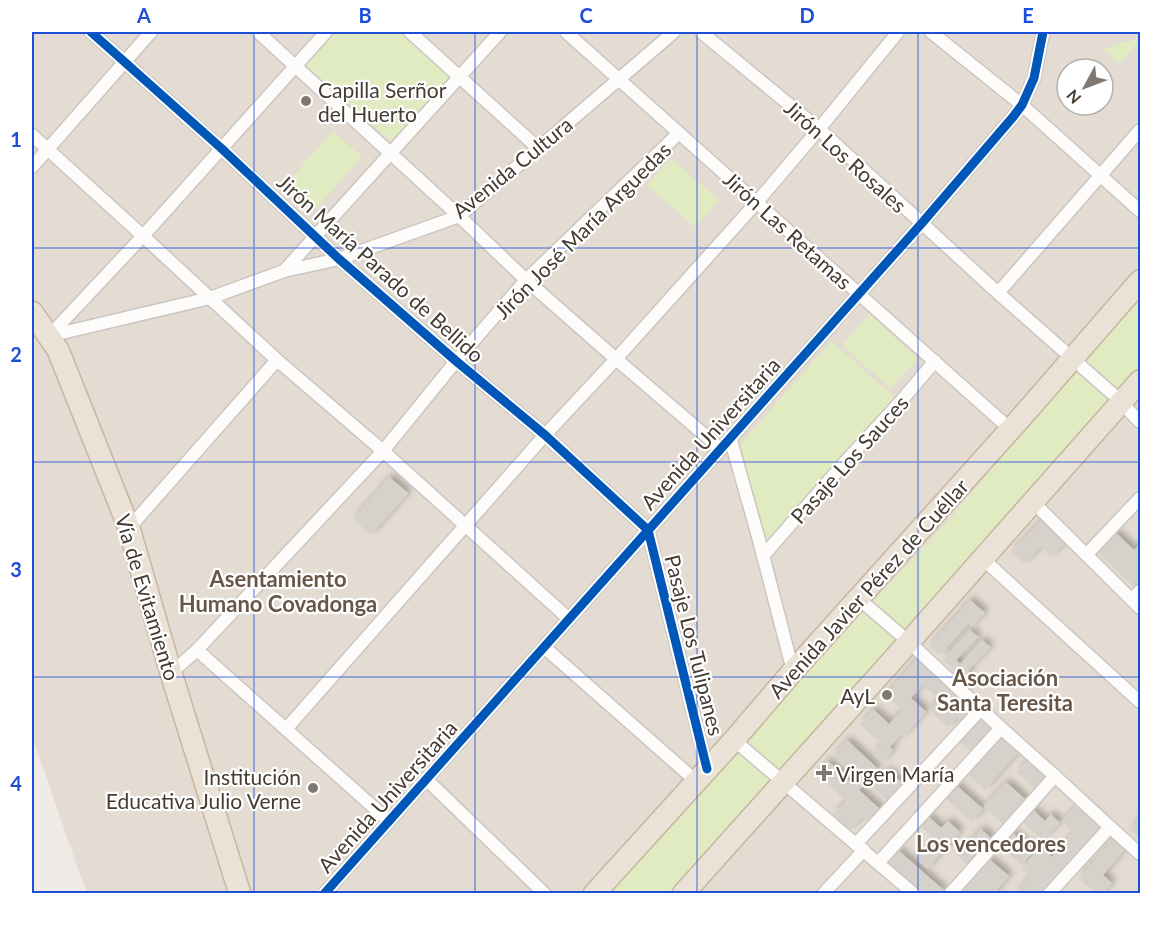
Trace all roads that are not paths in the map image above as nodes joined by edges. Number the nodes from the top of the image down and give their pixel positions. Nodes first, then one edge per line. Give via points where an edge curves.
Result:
1 (91, 32) edge
2 (151, 32) edge
3 (258, 32) edge
4 (326, 32) edge
5 (410, 32) edge
6 (500, 32) edge
7 (566, 32) edge
8 (674, 32) edge
9 (701, 32) edge
10 (898, 32) edge
11 (931, 32) edge
12 (1043, 32) edge
13 (124, 62) junction
14 (294, 65) junction
15 (460, 76) junction
16 (618, 79) junction
17 (1022, 105) junction
18 (819, 129) junction
19 (1140, 130) edge
20 (679, 133) junction
21 (32, 135) edge
22 (221, 148) junction
23 (538, 148) junction
24 (48, 150) junction
25 (391, 153) junction
26 (32, 167) edge
27 (1102, 176) junction
28 (757, 202) junction
29 (1140, 211) edge
30 (459, 216) junction
31 (922, 223) junction
32 (143, 236) junction
33 (316, 237) junction
34 (339, 259) junction
35 (284, 271) junction
36 (526, 280) junction
37 (1140, 281) edge
38 (859, 293) junction
39 (998, 293) junction
40 (210, 298) junction
41 (32, 312) edge
42 (49, 336) junction
43 (616, 359) junction
44 (1071, 359) junction
45 (277, 360) junction
46 (456, 361) junction
47 (935, 361) junction
48 (1140, 381) edge
49 (1122, 403) junction
50 (1140, 422) edge
51 (1010, 429) junction
52 (545, 435) junction
53 (730, 437) junction
54 (720, 449) junction
55 (383, 451) junction
56 (1140, 498) edge
57 (1032, 502) junction
58 (466, 526) junction
59 (129, 528) junction
60 (648, 530) junction
61 (1087, 554) junction
62 (763, 556) junction
63 (983, 559) junction
64 (858, 598) junction
65 (1138, 600) edge
66 (569, 619) junction
67 (909, 642) junction
68 (544, 647) junction
69 (197, 650) junction
70 (793, 671) junction
71 (171, 673) junction
72 (1140, 702) edge
73 (981, 709) junction
74 (1001, 728) junction
75 (286, 729) junction
76 (734, 740) junction
77 (702, 775) junction
78 (1055, 776) junction
79 (426, 779) junction
80 (784, 782) junction
81 (389, 821) junction
82 (1110, 827) junction
83 (860, 847) junction
84 (1140, 854) edge
85 (878, 863) junction
86 (240, 894) edge
87 (324, 894) edge
88 (545, 894) edge
89 (594, 894) edge
90 (683, 894) edge
91 (823, 894) edge
92 (914, 894) edge
93 (950, 894) edge
94 (1049, 894) edge

1 - 13 street, Jirón María Parado de Bellido
2 - 13 street
3 - 14 street
4 - 14 street
5 - 15 street
6 - 15 street
7 - 16 street, Jirón Las Retamas
8 - 16 street, Avenida Cultura
9 - 18 street, Jirón Los Rosales
10 - 18 street
11 - 17 street
12 - 17 street, Avenida Universitaria via 1034,78
13 - 22 street, Jirón María Parado de Bellido
13 - 24 street
14 - 22 street
14 - 25 street
15 - 23 street
15 - 25 street
16 - 20 street, Jirón Las Retamas
16 - 23 street, Avenida Cultura
17 - 27 street
17 - 31 street, Avenida Universitaria
18 - 28 street
18 - 31 street, Jirón Los Rosales
19 - 27 street
20 - 28 street, Jirón Las Retamas
20 - 36 street, Jirón José María Arguedas
21 - 24 street
22 - 32 street
22 - 33 street, Jirón María Parado de Bellido
23 - 30 street, Avenida Cultura
24 - 26 street
24 - 32 street
25 - 30 street
25 - 33 street
27 - 29 street
27 - 39 street
28 - 38 street, Jirón Las Retamas
28 - 43 street
30 - 34 street, Avenida Cultura
30 - 36 street
31 - 38 street, Avenida Universitaria
31 - 39 street, Jirón Los Rosales
32 - 40 street
32 - 42 street
33 - 34 street, Jirón María Parado de Bellido
33 - 35 street
34 - 35 street, Avenida Cultura
34 - 46 street, Jirón María Parado de Bellido
35 - 40 street, Avenida Cultura
36 - 43 street
36 - 46 street, Jirón José María Arguedas
37 - 44 highway, Avenida Javier Pérez de Cuéllar
38 - 47 street, Jirón Las Retamas
38 - 53 street, Avenida Universitaria
39 - 44 street, Jirón Los Rosales
40 - 42 street, Avenida Cultura
40 - 45 street
41 - 42 highway, Vía de Evitamiento
42 - 59 highway, Vía de Evitamiento
43 - 52 street
43 - 54 street
44 - 49 street, Jirón Los Rosales
44 - 51 highway, Avenida Javier Pérez de Cuéllar
45 - 55 street
45 - 59 street
46 - 52 street, Jirón María Parado de Bellido
46 - 55 street, Jirón José María Arguedas
47 - 51 street, Jirón Las Retamas
47 - 62 street, Pasaje Los Sauces
48 - 49 highway
49 - 50 street, Jirón Los Rosales
49 - 57 highway
51 - 64 highway, Avenida Javier Pérez de Cuéllar
52 - 58 street
52 - 60 street, Jirón María Parado de Bellido
53 - 54 street, Avenida Universitaria
53 - 62 street
54 - 60 street, Avenida Universitaria
55 - 58 street
55 - 69 street, Jirón José María Arguedas
56 - 61 street
57 - 61 street
57 - 63 highway
58 - 66 street
58 - 75 street
59 - 71 highway, Vía de Evitamiento
60 - 66 street, Avenida Universitaria
60 - 77 street, Pasaje Los Tulipanes
61 - 65 street
62 - 70 street
63 - 67 highway
63 - 72 street
64 - 67 street
64 - 70 highway, Avenida Javier Pérez de Cuéllar
66 - 68 street, Avenida Universitaria
67 - 73 street
67 - 80 highway
68 - 77 street
68 - 79 street, Avenida Universitaria
69 - 71 street, Jirón José María Arguedas
69 - 75 street
70 - 76 highway, Avenida Javier Pérez de Cuéllar
71 - 86 highway, Vía de Evitamiento
73 - 74 street
73 - 83 street
74 - 78 street
74 - 85 street
75 - 81 street
76 - 77 highway, Avenida Javier Pérez de Cuéllar
76 - 80 street
77 - 89 highway, Avenida Javier Pérez de Cuéllar
78 - 82 street
78 - 93 street
79 - 81 street, Avenida Universitaria
79 - 88 street
80 - 83 street
80 - 90 highway
81 - 87 street, Avenida Universitaria
82 - 84 street
82 - 94 street
83 - 85 street
83 - 91 street
85 - 92 street

